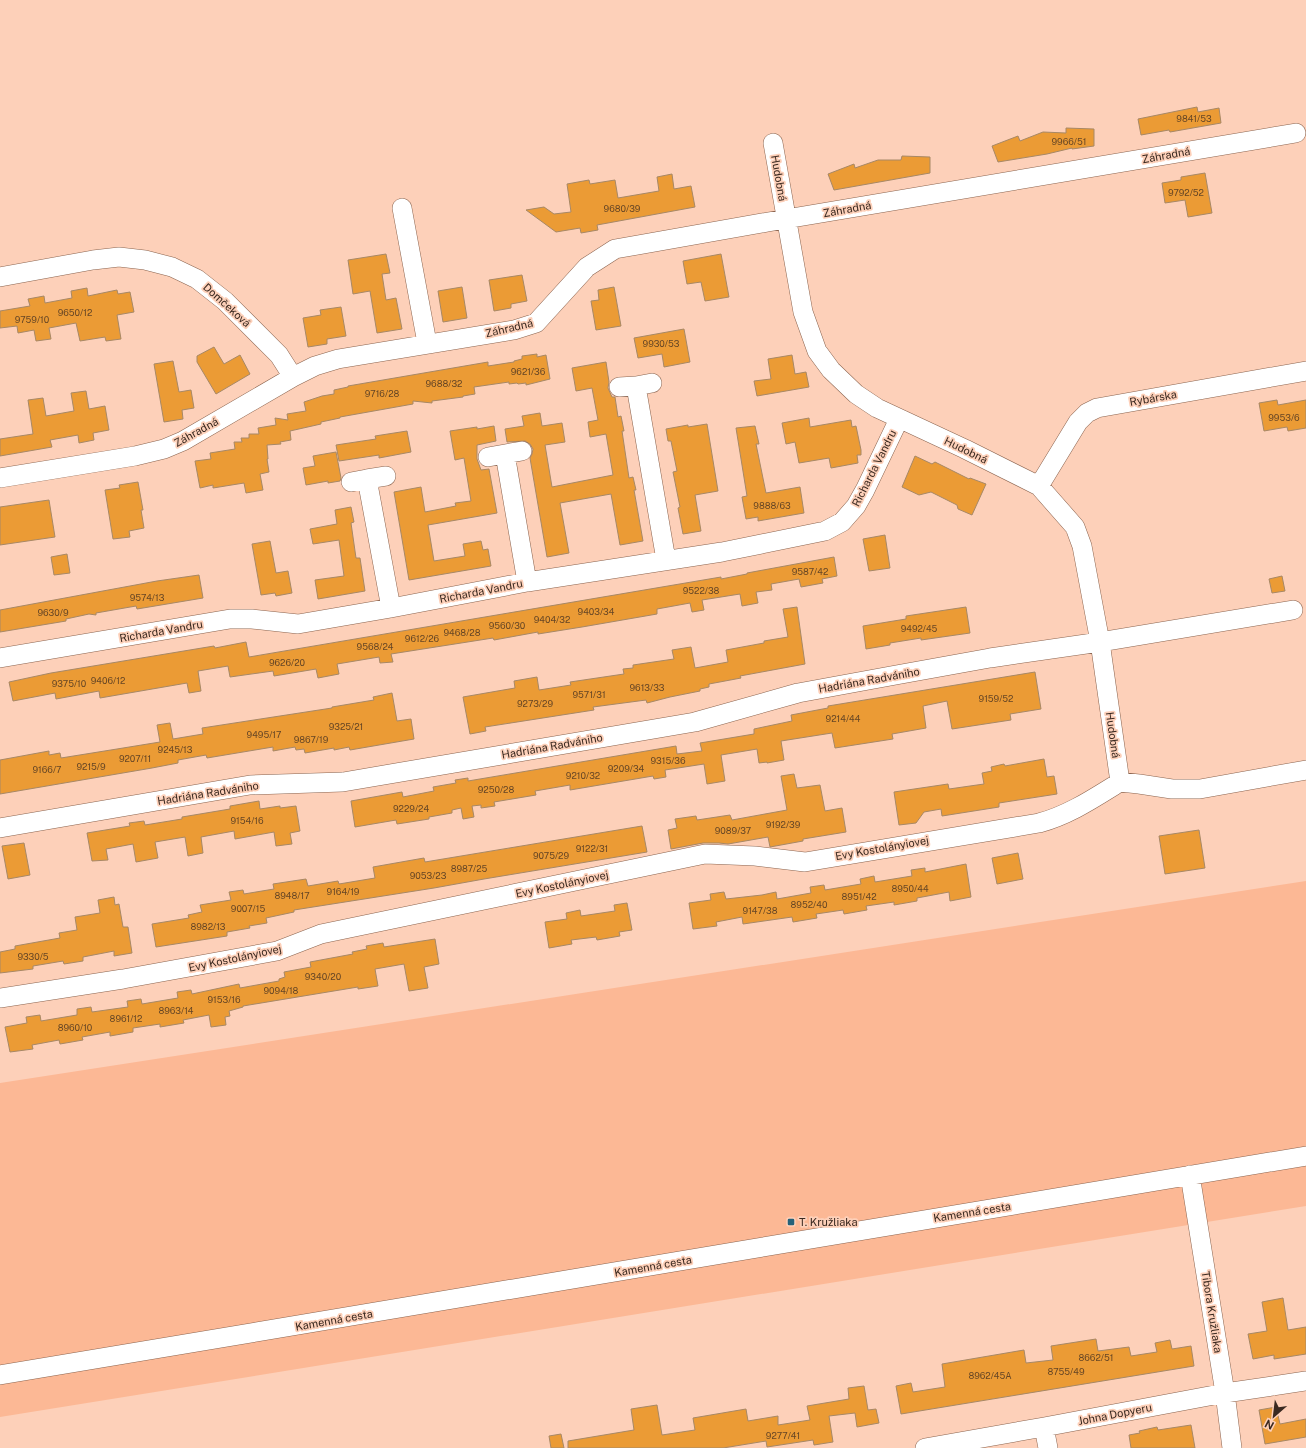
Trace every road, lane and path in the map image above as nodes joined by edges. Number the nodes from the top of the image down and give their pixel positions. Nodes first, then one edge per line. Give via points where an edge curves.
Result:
1 (1296, 133) dead end
2 (773, 143) dead end
3 (402, 208) dead end
4 (787, 219) junction
5 (0, 277) edge
6 (427, 344) junction
7 (1306, 371) edge
8 (293, 377) junction
9 (635, 385) dead end
10 (899, 419) junction
11 (505, 454) dead end
12 (386, 476) dead end
13 (0, 478) edge
14 (1039, 486) junction
15 (666, 560) junction
16 (528, 582) junction
17 (392, 608) junction
18 (1296, 610) dead end
19 (1100, 642) junction
20 (0, 658) edge
21 (1306, 770) edge
22 (1120, 782) junction
23 (0, 828) edge
24 (0, 998) edge
25 (1306, 1156) edge
26 (1190, 1175) junction
27 (0, 1375) edge
28 (1306, 1381) edge
29 (1225, 1393) junction
30 (1044, 1428) junction
31 (925, 1448) edge
32 (1048, 1448) edge
33 (1232, 1448) edge

1 - 4 street, Záhradná
2 - 4 street, Hudobná
3 - 6 street
4 - 6 street, Záhradná via 615,249 587,267 536,323 514,330
4 - 10 street, Hudobná via 803,312 817,351 856,394 876,408
5 - 8 street, Domčeková via 119,257 172,267 197,279 225,301 279,355
6 - 8 street, Záhradná via 338,359 315,366
7 - 14 street, Rybárska via 1097,408 1078,422
8 - 13 street, Záhradná via 183,441 164,449
9 - 15 street
10 - 14 street, Hudobná
10 - 15 street, Richarda Vandru via 860,499 852,512 837,525 824,531 737,549
11 - 16 street
12 - 17 street via 359,480
14 - 19 street, Hudobná via 1074,527 1080,539
15 - 16 street, Richarda Vandru
16 - 17 street, Richarda Vandru
17 - 20 street, Richarda Vandru via 298,624 230,619
18 - 19 street, Hadriána Radvániho
19 - 22 street, Hudobná
19 - 23 street, Hadriána Radvániho via 990,658 806,692 695,722 343,782 250,785
21 - 22 street via 1200,789 1172,790
22 - 24 street, Evy Kostolányiovej via 1079,808 1039,823 805,862 705,854 321,934 277,951
25 - 26 street, Kamenná cesta
26 - 27 street, Kamenná cesta
26 - 29 street, Tibora Kružliaka
28 - 29 street, Johna Dopyeru
29 - 30 street, Johna Dopyeru
29 - 33 street, Tibora Kružliaka
30 - 31 street, Johna Dopyeru
30 - 32 street

